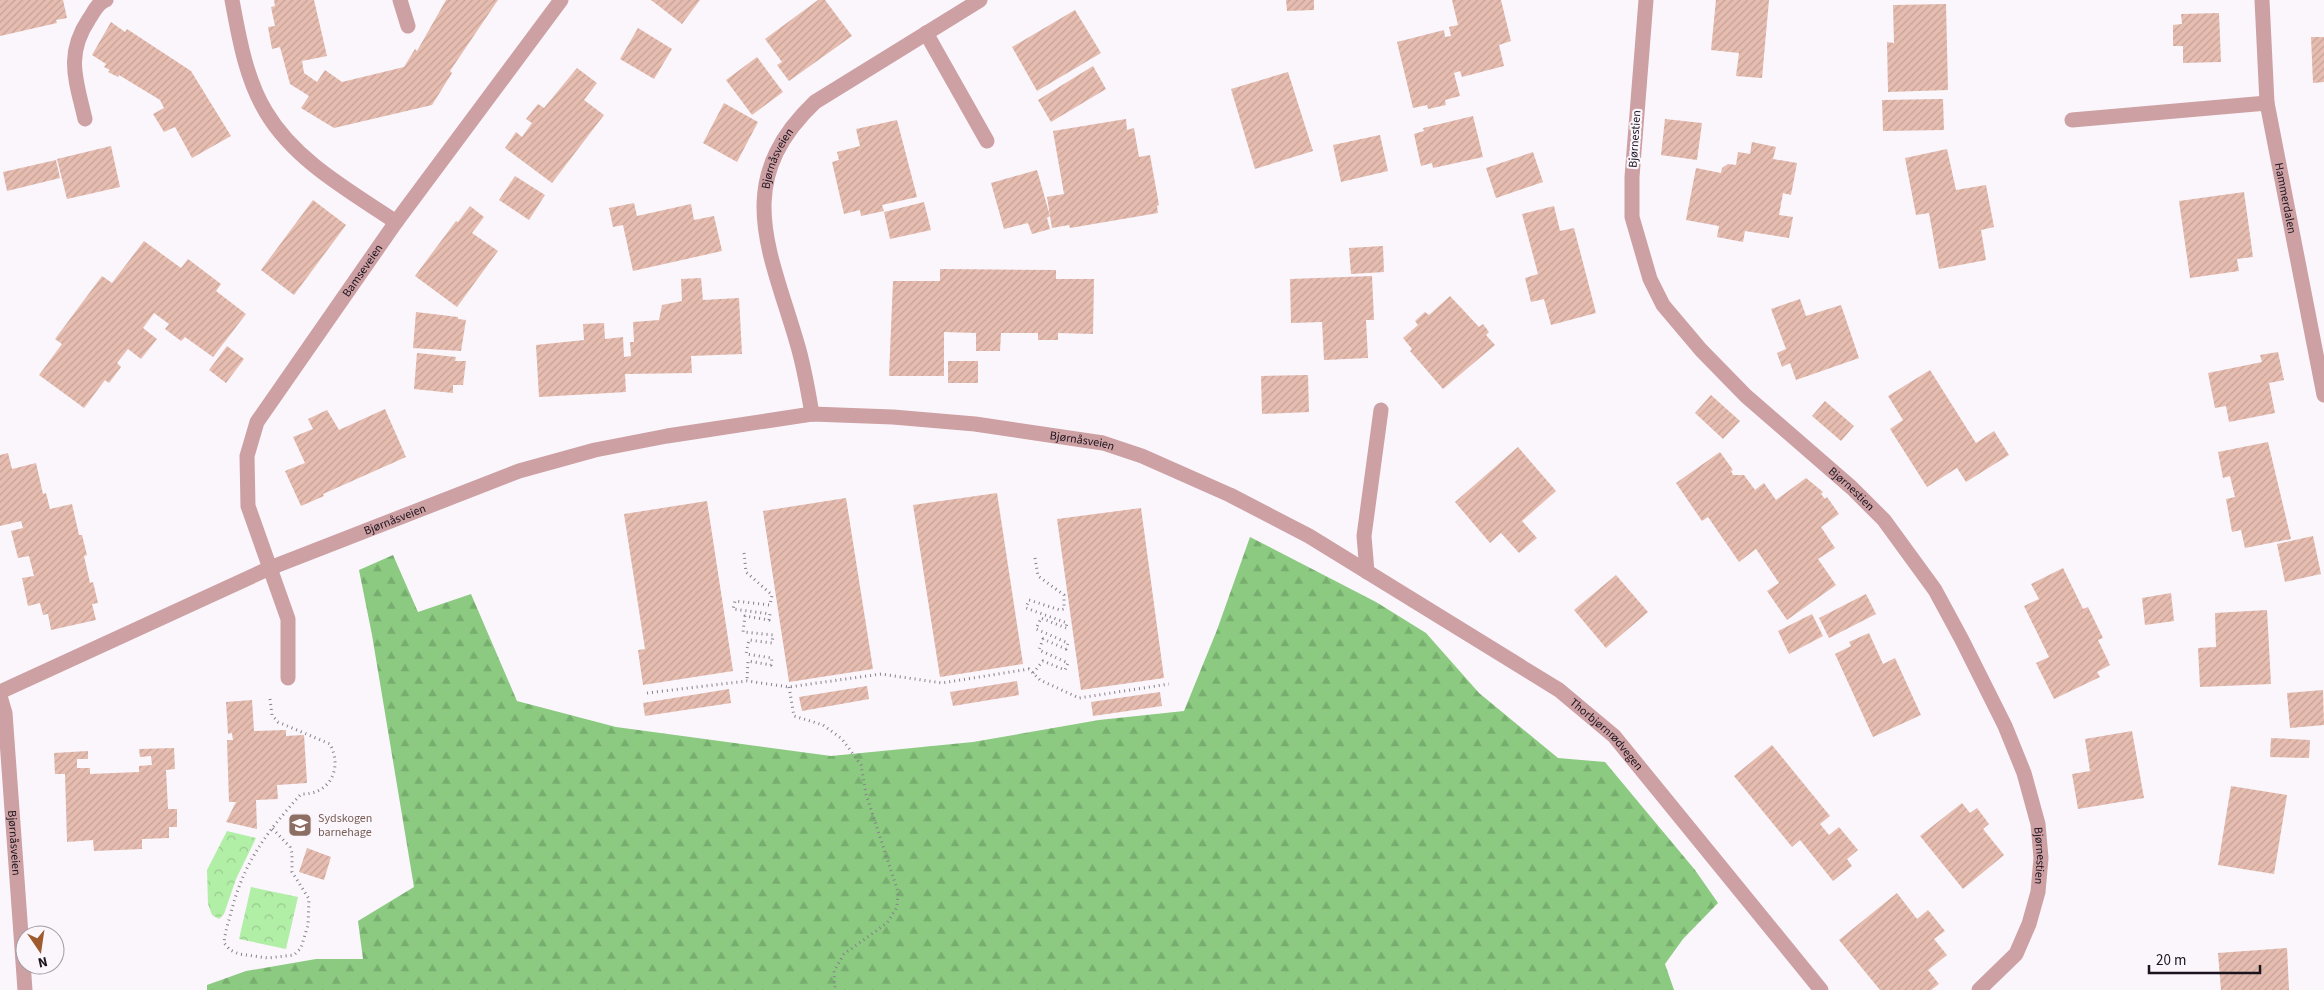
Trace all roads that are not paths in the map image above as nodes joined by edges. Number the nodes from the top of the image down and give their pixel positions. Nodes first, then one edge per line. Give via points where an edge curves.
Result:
1 (106, 0) edge
2 (232, 0) edge
3 (400, 0) edge
4 (561, 0) edge
5 (980, 0) edge
6 (1646, 0) edge
7 (2262, 0) edge
8 (408, 26) dead end
9 (926, 33) junction
10 (2267, 103) junction
11 (85, 118) dead end
12 (2072, 120) dead end
13 (987, 141) dead end
14 (396, 222) junction
15 (2324, 395) edge
16 (1381, 410) dead end
17 (812, 414) junction
18 (1331, 550) joint
19 (270, 568) junction
20 (1367, 572) junction
21 (288, 678) road end
22 (0, 694) edge
23 (25, 990) edge
24 (1821, 990) edge
25 (1979, 990) edge

1 - 11 street via 100,2 74,48 73,69
2 - 14 street via 249,75 265,111 280,132 325,174
3 - 8 street
4 - 14 street, Bamseveien
5 - 9 street, Bjørnåsveien
6 - 25 street, Bjørnestien via 1632,217 1650,279 1663,305 1701,350 1746,396 1884,520 1934,590 1953,624 2005,726 2024,773 2038,824 2041,858 2038,892 2016,954
7 - 10 street, Hammerdalen
9 - 13 street
9 - 17 street, Bjørnåsveien via 815,102 793,122 774,157 766,181 764,228 798,344
10 - 12 street
10 - 15 street, Hammerdalen
14 - 19 street, Bamseveien via 257,422 247,456 248,506
16 - 20 street via 1364,536
17 - 18 street, Bjørnåsveien via 975,424 1103,443 1142,456 1230,495
17 - 19 street, Bjørnåsveien via 666,436 595,450 519,471
18 - 20 street, Thorbjørnrødvegen
19 - 21 street, Bamseveien via 288,619
19 - 22 street, Bjørnåsveien
20 - 24 street, Thorbjørnrødvegen via 1559,690 1608,730
22 - 23 street, Bjørnåsveien via 5,713

